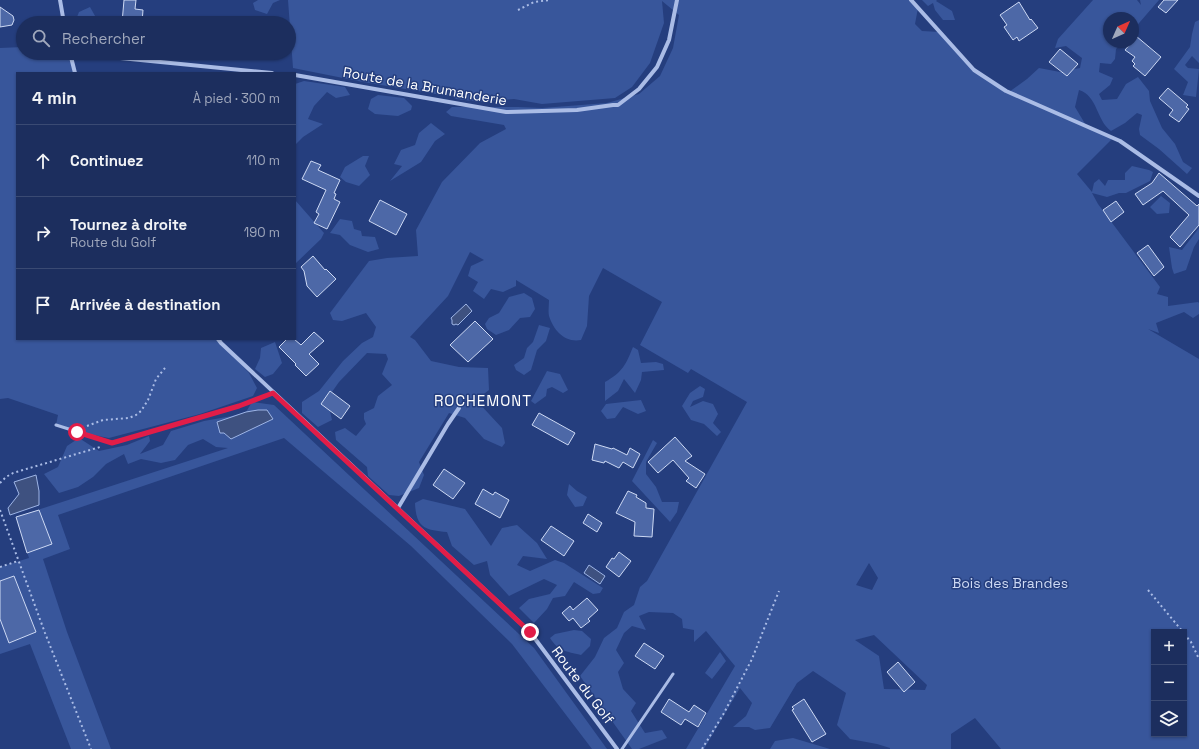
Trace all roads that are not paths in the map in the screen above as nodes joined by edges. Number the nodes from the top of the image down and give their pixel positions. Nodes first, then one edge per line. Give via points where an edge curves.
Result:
1 (60, 0) edge
2 (677, 0) edge
3 (910, 0) edge
4 (63, 16) edge
5 (72, 60) edge
6 (141, 60) edge
7 (75, 72) edge
8 (262, 72) edge
9 (296, 75) edge
10 (1199, 196) edge
11 (219, 340) edge
12 (273, 393) junction
13 (459, 408) dead end
14 (56, 424) dead end
15 (398, 508) junction
16 (673, 674) dead end
17 (617, 749) edge
18 (622, 749) edge

1 - 4 street
2 - 9 street, Route de la Brumanderie via 669,40 657,67 639,89 618,105 577,110 506,112
3 - 10 street via 974,70 1006,91 1120,141
5 - 7 street
6 - 8 street
11 - 12 street, Route du Golf
12 - 14 lane via 239,406 112,443
12 - 15 street, Route du Golf
13 - 15 street
15 - 17 street, Route du Golf via 530,632
16 - 18 lane

